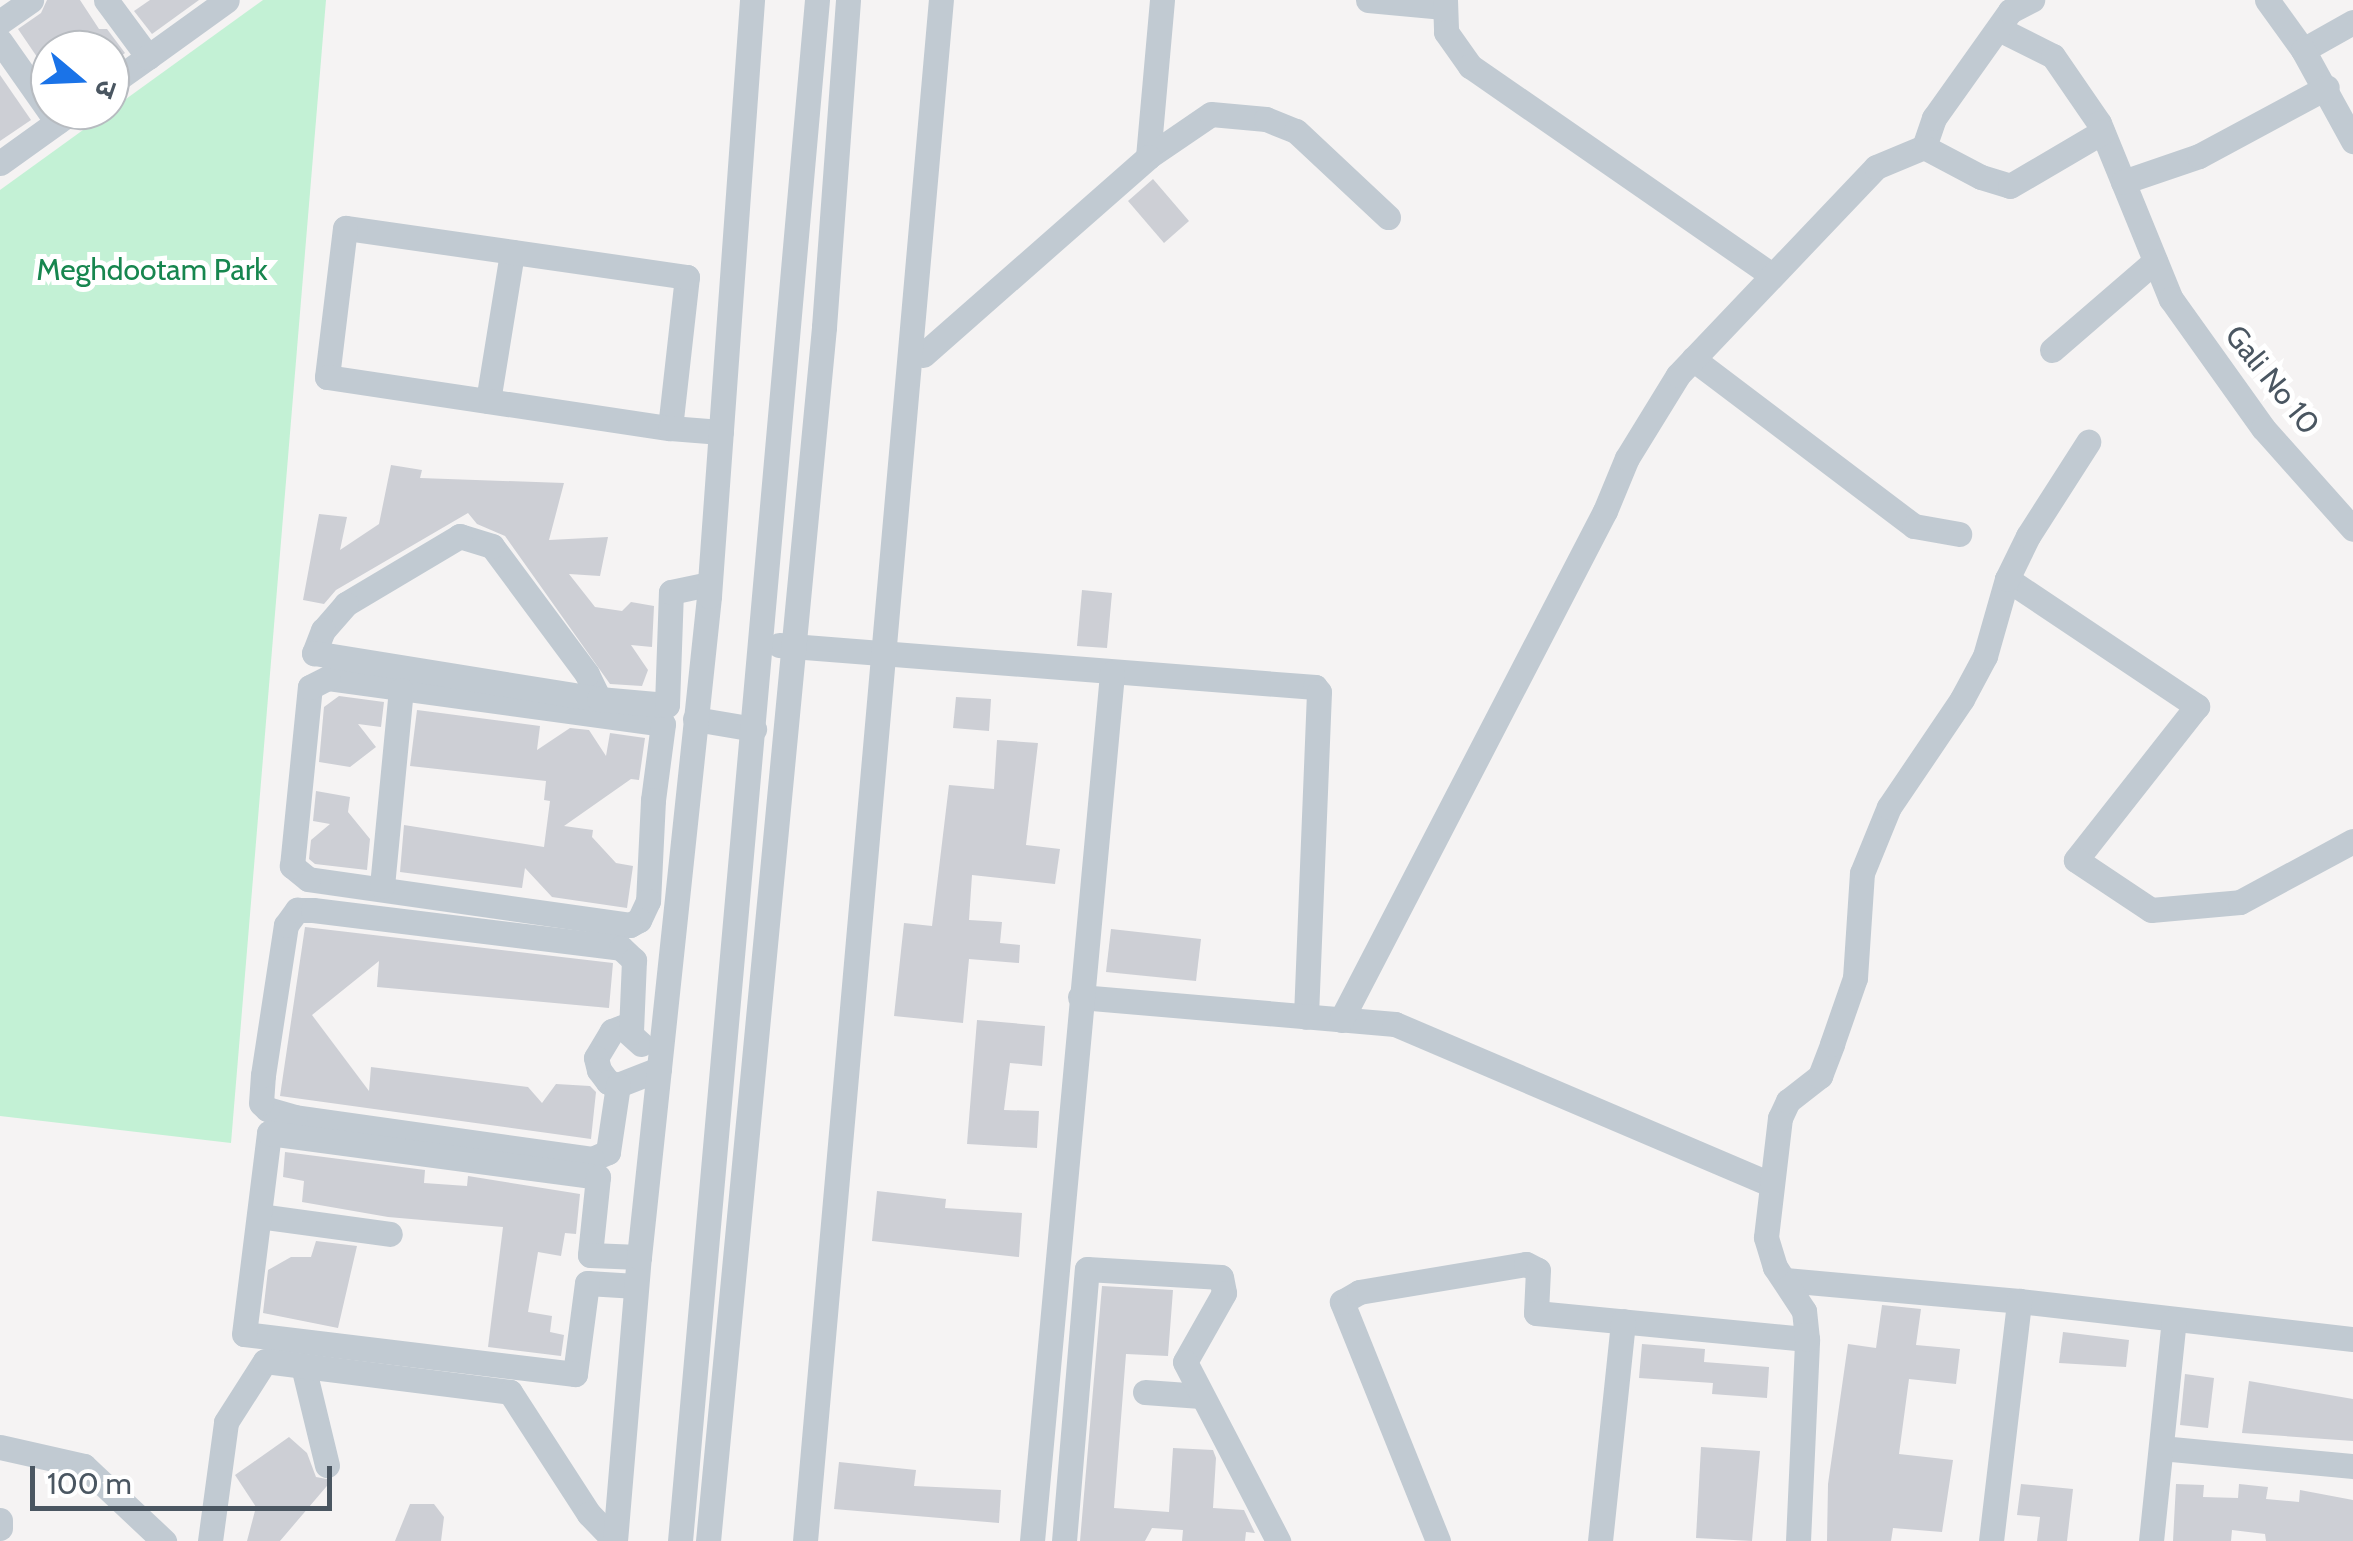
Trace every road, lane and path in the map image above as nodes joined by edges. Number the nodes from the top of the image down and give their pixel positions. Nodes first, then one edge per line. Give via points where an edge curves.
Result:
1 (31, 0) edge
2 (106, 0) edge
3 (227, 0) edge
4 (752, 0) edge
5 (816, 0) edge
6 (848, 0) edge
7 (941, 0) edge
8 (1162, 0) edge
9 (1368, 0) edge
10 (2032, 0) edge
11 (2268, 0) edge
12 (1444, 4) edge
13 (0, 22) edge
14 (2353, 22) edge
15 (1999, 29) junction
16 (0, 40) edge
17 (2303, 50) junction
18 (148, 57) junction
19 (130, 70) edge
20 (30, 75) edge
21 (2327, 87) junction
22 (46, 130) edge
23 (2102, 132) junction
24 (2353, 141) edge
25 (1924, 146) junction
26 (1148, 157) junction
27 (0, 162) edge
28 (2123, 182) junction
29 (1388, 217) dead end
30 (512, 252) junction
31 (2155, 261) junction
32 (1772, 276) junction
33 (2052, 350) dead end
34 (924, 355) dead end
35 (1693, 358) junction
36 (488, 400) junction
37 (670, 428) junction
38 (720, 432) junction
39 (2088, 442) dead end
40 (2353, 529) edge
41 (1959, 534) dead end
42 (2007, 579) junction
43 (709, 584) junction
44 (762, 644) junction
45 (793, 647) junction
46 (883, 654) junction
47 (1112, 673) junction
48 (401, 690) junction
49 (600, 699) junction
50 (696, 719) junction
51 (754, 729) junction
52 (652, 800) junction
53 (687, 802) junction
54 (2353, 841) edge
55 (650, 848) junction
56 (682, 850) junction
57 (382, 886) junction
58 (1080, 996) junction
59 (1306, 1016) junction
60 (1341, 1020) junction
61 (631, 1032) junction
62 (660, 1062) junction
63 (618, 1085) junction
64 (1771, 1184) junction
65 (259, 1216) junction
66 (390, 1234) dead end
67 (590, 1255) junction
68 (639, 1258) junction
69 (1056, 1266) junction
70 (1088, 1268) junction
71 (1785, 1280) junction
72 (587, 1283) junction
73 (636, 1286) junction
74 (2019, 1301) junction
75 (2174, 1320) junction
76 (1623, 1321) junction
77 (1807, 1338) junction
78 (2353, 1339) edge
79 (302, 1366) junction
80 (1145, 1392) dead end
81 (1202, 1396) junction
82 (0, 1447) edge
83 (2161, 1448) junction
84 (327, 1465) dead end
85 (2353, 1466) edge
86 (164, 1541) edge
87 (210, 1541) edge
88 (615, 1541) edge
89 (680, 1541) edge
90 (708, 1541) edge
91 (805, 1541) edge
92 (1032, 1541) edge
93 (1064, 1541) edge
94 (1278, 1541) edge
95 (1438, 1541) edge
96 (1600, 1541) edge
97 (1798, 1541) edge
98 (1991, 1541) edge
99 (2151, 1541) edge

1 - 13 street
2 - 18 street
3 - 18 street
4 - 38 street
5 - 44 street
6 - 45 street
7 - 46 street
8 - 26 street
9 - 12 street
10 - 15 street via 2010,12
11 - 17 street
12 - 32 street via 1446,32 1470,66
14 - 17 street
15 - 23 street, Gali No 10 via 2053,56
15 - 25 street via 1934,118
16 - 20 street
17 - 21 street
18 - 19 street
21 - 24 street
21 - 28 street via 2200,156
22 - 27 street
23 - 25 street via 2010,186
23 - 28 street, Gali No 10
25 - 32 street via 1876,167
26 - 29 street via 1211,114 1266,119 1296,130
26 - 34 street
28 - 31 street, Gali No 10
30 - 36 street
30 - 36 street via 345,228 327,376
30 - 37 street via 687,277
31 - 33 street
31 - 40 street, Gali No 10 via 2171,299 2215,364
32 - 35 street
35 - 41 street via 1914,526
35 - 60 street via 1627,458
36 - 37 street
37 - 38 street
38 - 43 street
39 - 42 street
42 - 54 street via 2197,706 2076,860 2150,910 2240,902
42 - 64 street via 1985,656 1889,807 1862,873 1855,978 1820,1076 1788,1100 1780,1118
43 - 49 street via 671,592 668,705
43 - 50 street
44 - 45 street
44 - 51 street
45 - 46 street
45 - 90 street
46 - 47 street
46 - 91 street
47 - 58 street
47 - 59 street via 1318,689
48 - 52 street via 663,724
48 - 57 street
48 - 57 street via 328,678 310,686 292,866 308,879
49 - 49 street via 371,662 314,653 323,630 346,604 460,536 492,546
50 - 51 street
50 - 53 street
51 - 89 street
52 - 53 street
52 - 55 street
53 - 56 street
55 - 56 street
55 - 57 street via 648,901 630,925
56 - 62 street
58 - 59 street
58 - 69 street
59 - 60 street
60 - 64 street via 1395,1024
61 - 62 street
61 - 63 street via 612,1032 596,1058 608,1082
61 - 63 street via 634,960 620,948 313,910 297,910 286,925 261,1103 268,1109 592,1159 608,1152
62 - 63 street
62 - 68 street
64 - 71 street via 1768,1252
65 - 66 street
65 - 67 street via 269,1133 598,1177
65 - 72 street via 244,1334 575,1374
67 - 68 street
67 - 72 street
68 - 73 street
69 - 70 street
69 - 92 street
70 - 81 street via 1221,1277 1224,1293 1186,1362
70 - 93 street
71 - 74 street
71 - 77 street via 1804,1310
72 - 73 street
73 - 88 street
74 - 75 street
74 - 98 street
75 - 78 street
75 - 83 street
76 - 77 street
76 - 95 street via 1536,1312 1538,1270 1526,1264 1358,1292 1342,1302
76 - 96 street
77 - 97 street
79 - 84 street
79 - 87 street via 265,1361 226,1422
79 - 88 street via 510,1392
80 - 81 street
81 - 94 street
82 - 86 street via 84,1466
83 - 85 street
83 - 99 street

